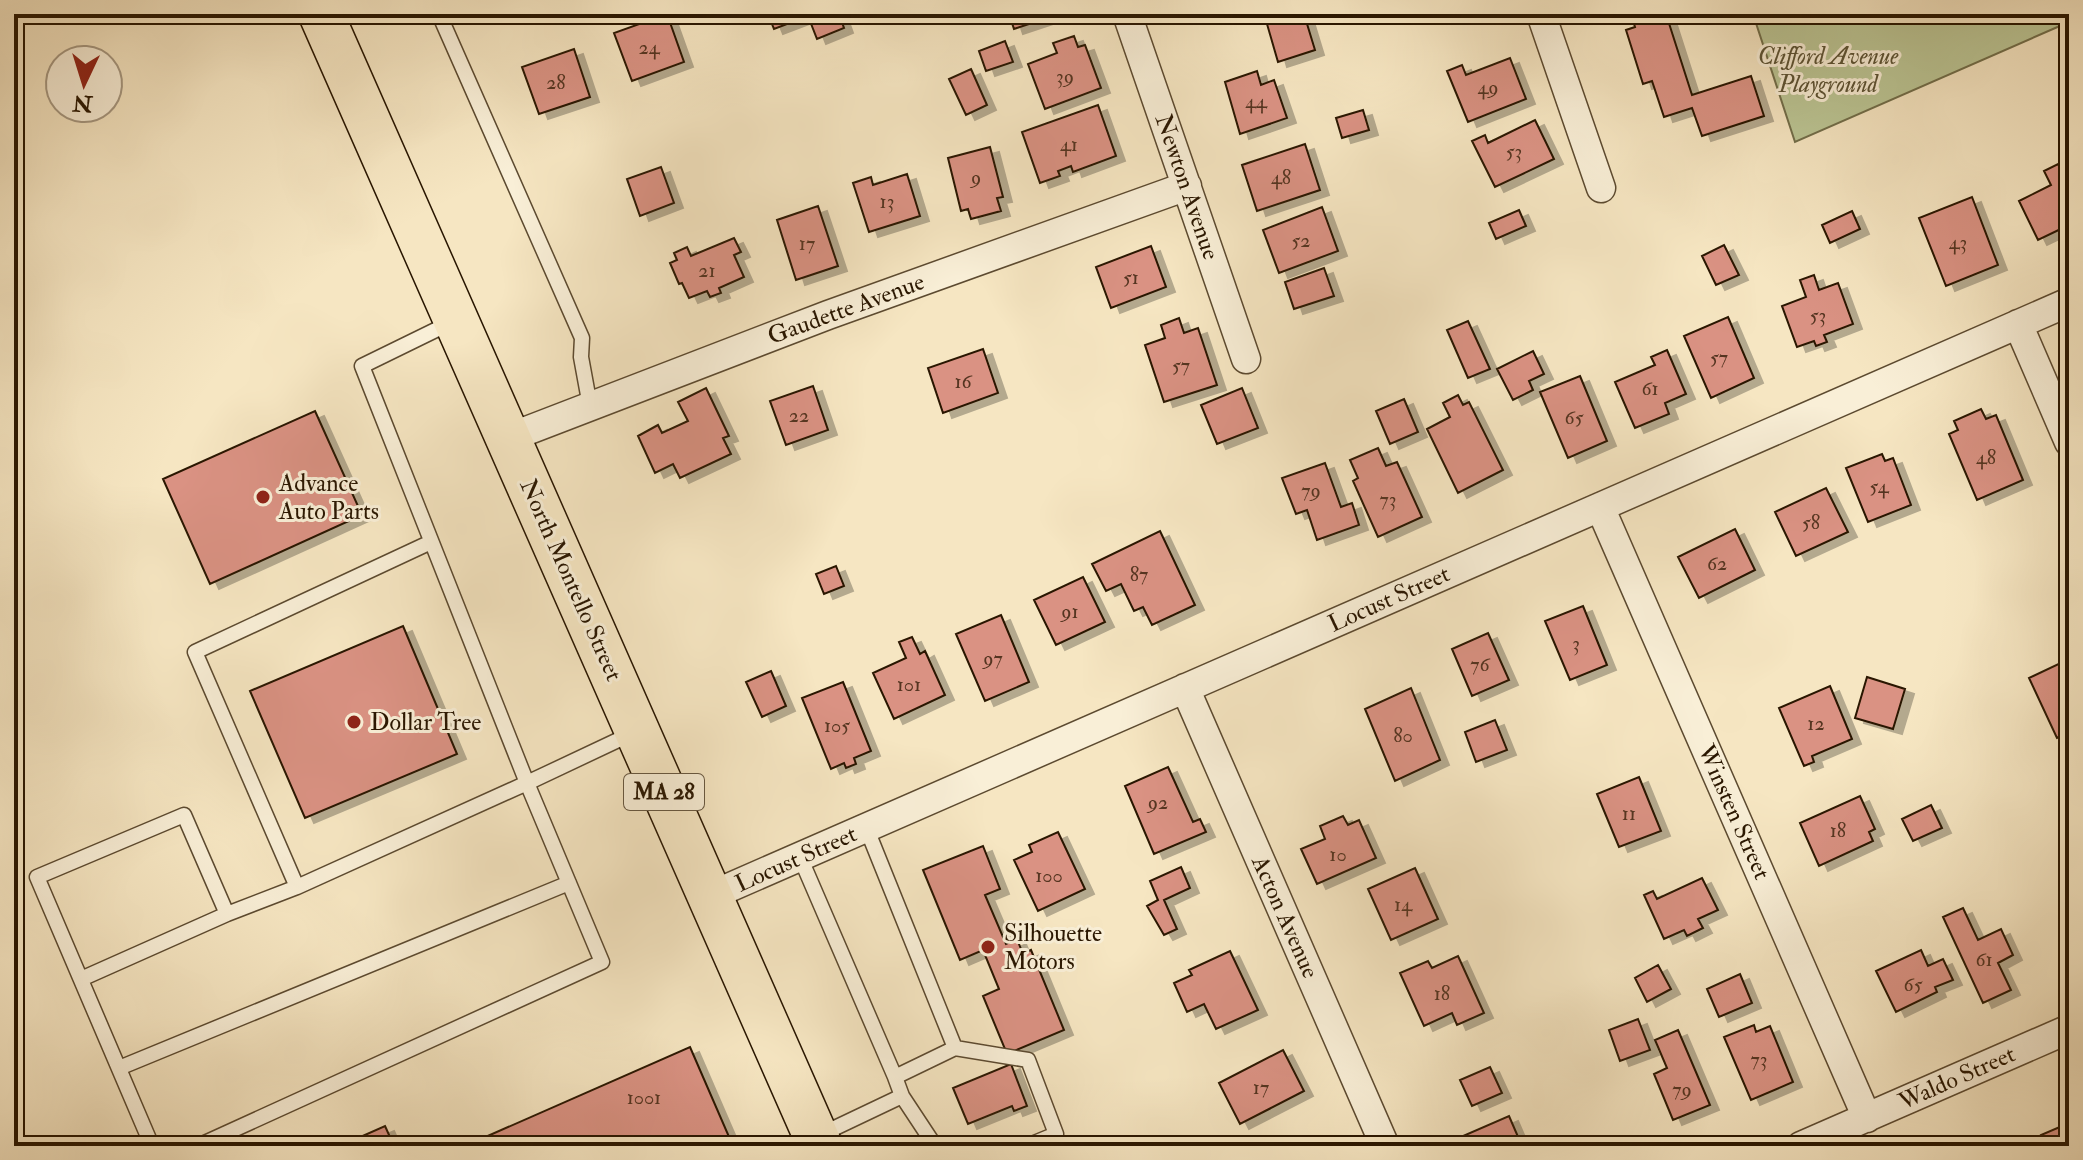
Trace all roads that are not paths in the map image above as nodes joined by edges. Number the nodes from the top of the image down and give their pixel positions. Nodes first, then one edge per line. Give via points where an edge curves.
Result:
1 (321, 14) edge
2 (439, 14) edge
3 (1127, 14) edge
4 (1541, 14) edge
5 (1187, 186) junction
6 (1601, 188) dead end
7 (2069, 302) edge
8 (456, 320) junction
9 (2018, 324) junction
10 (1246, 359) dead end
11 (590, 406) junction
12 (508, 438) junction
13 (2069, 442) edge
14 (1600, 507) junction
15 (431, 542) junction
16 (1185, 688) junction
17 (637, 731) junction
18 (527, 783) junction
19 (866, 827) junction
20 (800, 857) junction
21 (569, 883) junction
22 (297, 887) junction
23 (710, 896) junction
24 (227, 914) junction
25 (81, 979) junction
26 (2069, 1029) edge
27 (955, 1048) junction
28 (119, 1068) junction
29 (895, 1077) junction
30 (902, 1096) junction
31 (1867, 1118) junction
32 (1059, 1140) edge
33 (818, 1141) edge
34 (152, 1146) edge
35 (198, 1146) edge
36 (935, 1146) edge
37 (1027, 1146) edge
38 (1385, 1146) edge
39 (1801, 1146) edge

1 - 8 main road, North Montello Street / MA 28
2 - 11 lane via 582,338
3 - 5 street, Newton Avenue
4 - 6 street
5 - 10 street, Newton Avenue
5 - 11 street, Gaudette Avenue
7 - 9 street, Locust Street
8 - 12 main road, North Montello Street / MA 28
8 - 15 lane via 362,366
9 - 13 street
9 - 14 street, Locust Street
11 - 12 street, Gaudette Avenue
12 - 17 main road, North Montello Street / MA 28
14 - 16 street, Locust Street
14 - 31 street, Winsten Street
15 - 18 lane
15 - 22 lane via 195,652
16 - 19 street, Locust Street
16 - 38 street, Acton Avenue
17 - 18 lane
17 - 23 main road, North Montello Street / MA 28
18 - 21 lane
18 - 22 lane
19 - 20 street, Locust Street
19 - 27 lane
20 - 23 street, Locust Street
20 - 29 lane
21 - 28 lane
21 - 35 lane via 602,962
22 - 24 lane
23 - 33 main road, North Montello Street / MA 28
24 - 25 lane
24 - 25 lane via 184,815 37,877
25 - 28 lane
26 - 31 street, Waldo Street
27 - 29 lane
27 - 32 lane via 1028,1060
28 - 34 lane
29 - 30 lane
30 - 33 lane
30 - 36 lane
31 - 39 street, Waldo Street
32 - 37 lane

